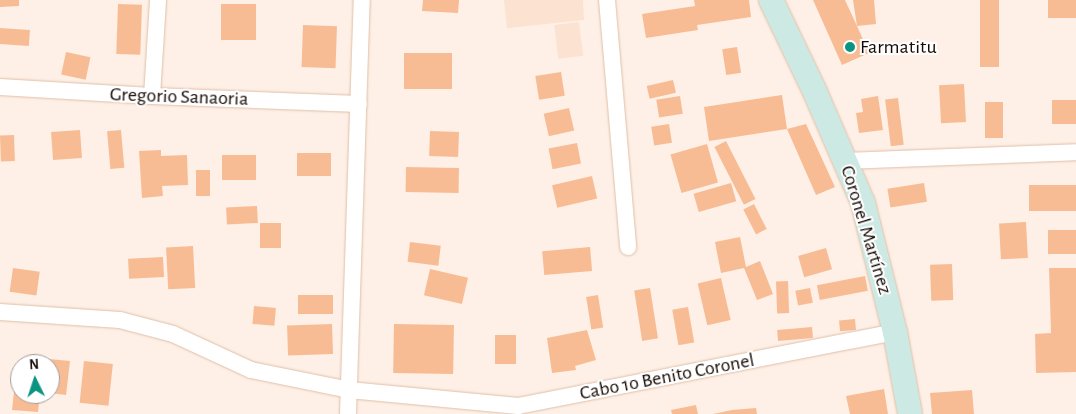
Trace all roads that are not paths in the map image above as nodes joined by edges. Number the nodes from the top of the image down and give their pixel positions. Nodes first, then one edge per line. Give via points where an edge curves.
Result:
1 (158, 0) edge
2 (362, 0) edge
3 (607, 0) edge
4 (771, 0) edge
5 (0, 87) edge
6 (152, 96) junction
7 (359, 104) junction
8 (1076, 152) edge
9 (846, 162) junction
10 (628, 248) dead end
11 (0, 312) edge
12 (895, 332) junction
13 (349, 390) junction
14 (518, 410) edge
15 (348, 414) edge
16 (910, 414) edge

1 - 6 street
2 - 7 street
3 - 10 street
4 - 9 main road, Coronel Martínez
5 - 6 street, Gregorio Sanaoria
6 - 7 street, Gregorio Sanaoria
7 - 13 street
8 - 9 street
9 - 12 main road, Coronel Martínez via 865,212
11 - 13 street, Cabo 1o Benito Coronel via 120,320 173,334 251,370
12 - 14 street, Cabo 1o Benito Coronel
12 - 16 main road, Coronel Martínez
13 - 14 street, Cabo 1o Benito Coronel
13 - 15 street

